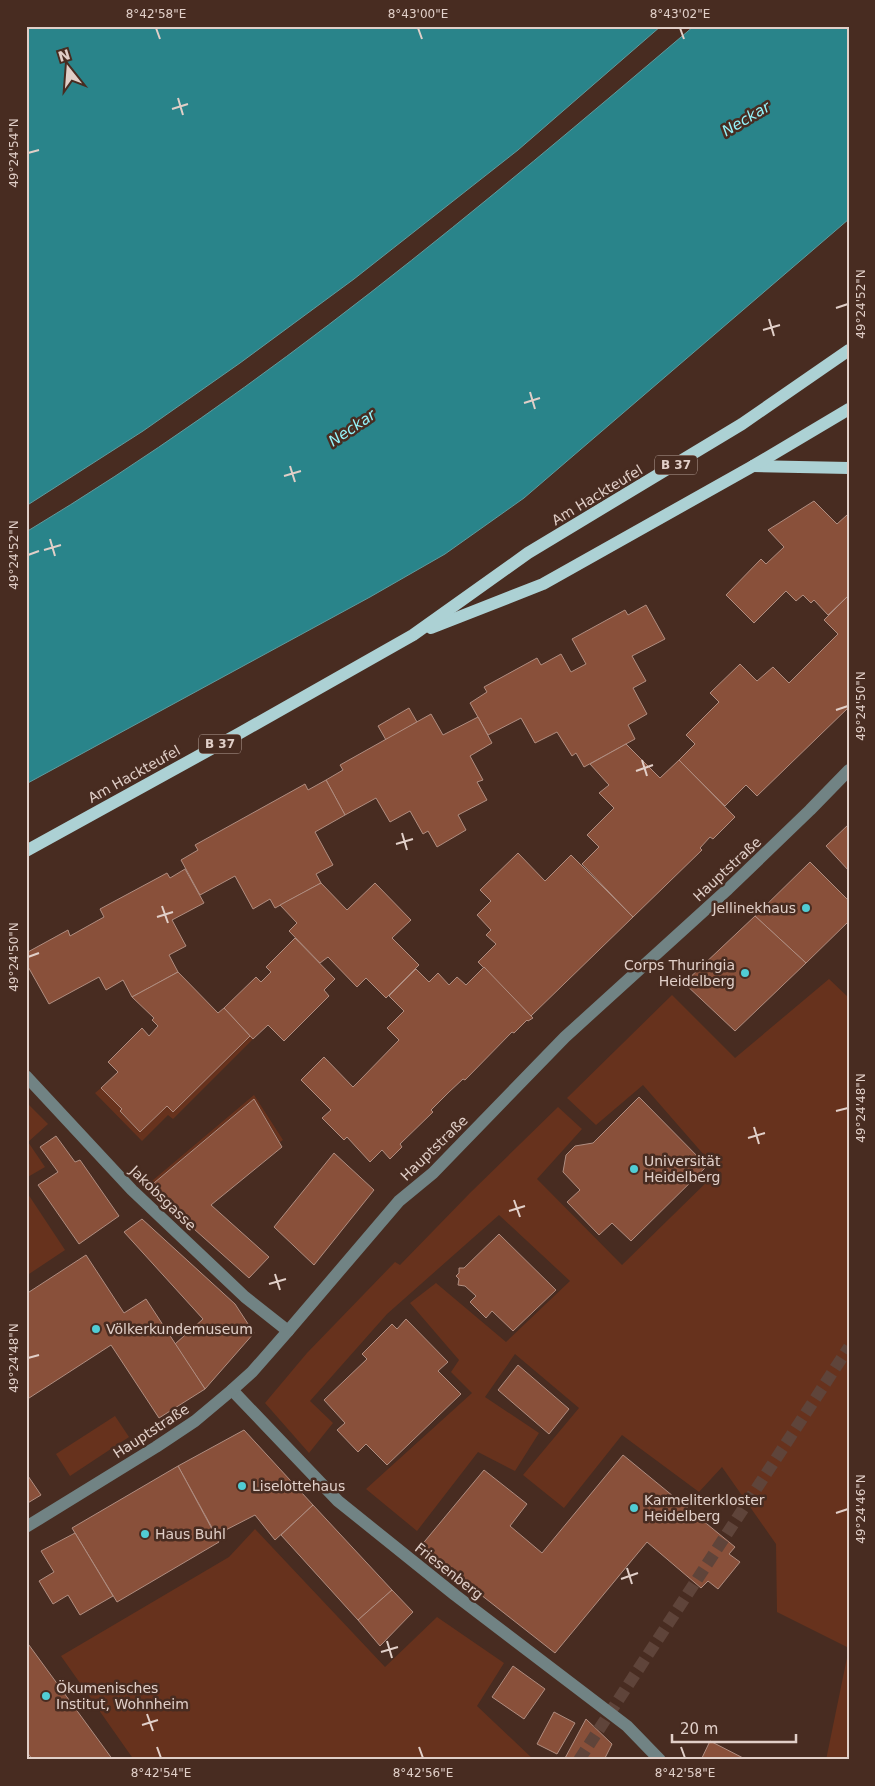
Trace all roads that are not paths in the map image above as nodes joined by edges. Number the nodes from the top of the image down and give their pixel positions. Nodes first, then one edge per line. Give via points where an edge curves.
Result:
1 (849, 350) edge
2 (849, 409) edge
3 (753, 466) junction
4 (849, 468) edge
5 (413, 636) junction
6 (849, 770) edge
7 (26, 851) edge
8 (26, 1076) edge
9 (288, 1331) junction
10 (232, 1390) junction
11 (26, 1527) edge
12 (660, 1760) edge

1 - 5 main road, Am Hackteufel / B 37 via 742,424 528,553
2 - 3 main road, Am Hackteufel / B 37
3 - 4 main road
3 - 5 main road, Am Hackteufel / B 37 via 544,584
5 - 7 main road, Am Hackteufel / B 37
6 - 9 street, Hauptstraße via 728,889 566,1037 432,1173 399,1201
8 - 9 street, Jakobsgasse via 132,1190 245,1297
9 - 10 street, Hauptstraße
10 - 11 street, Hauptstraße via 196,1421
10 - 12 street, Friesenberg via 338,1501 627,1726

